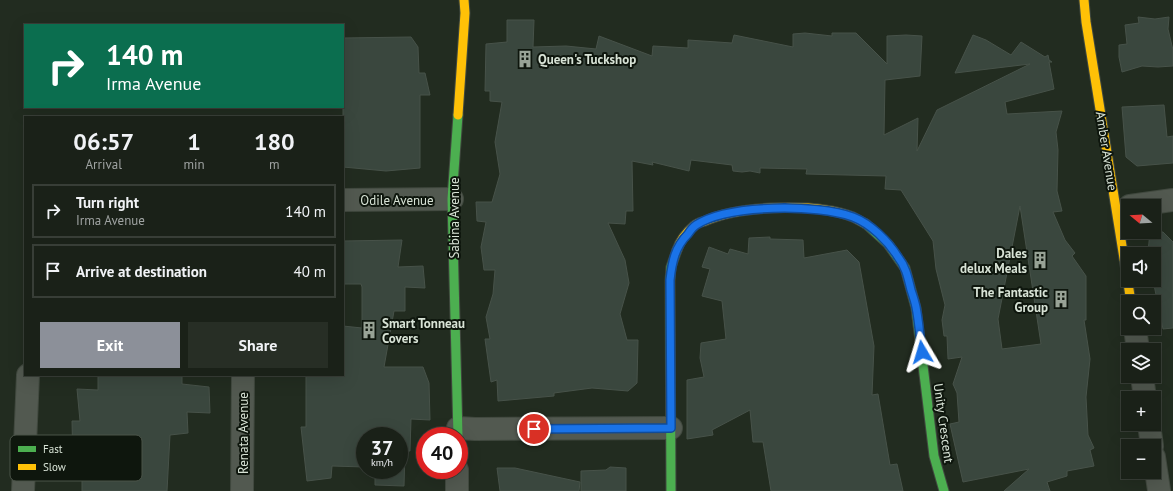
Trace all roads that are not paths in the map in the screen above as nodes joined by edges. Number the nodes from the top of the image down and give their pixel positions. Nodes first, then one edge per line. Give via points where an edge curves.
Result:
1 (464, 0) edge
2 (1084, 0) edge
3 (452, 199) junction
4 (1123, 199) edge
5 (344, 200) edge
6 (1173, 200) edge
7 (1161, 202) edge
8 (1127, 239) edge
9 (1131, 295) edge
10 (28, 376) edge
11 (243, 376) edge
12 (458, 427) edge
13 (671, 428) junction
14 (468, 430) edge
15 (25, 435) edge
16 (457, 479) edge
17 (23, 481) edge
18 (23, 491) edge
19 (242, 491) edge
20 (456, 491) edge
21 (671, 491) edge
22 (944, 491) edge

1 - 3 street, Sabina Avenue
2 - 4 street, Amber Avenue via 1086,22
3 - 5 street, Odile Avenue
3 - 12 street, Sabina Avenue
6 - 7 street
8 - 9 street, Amber Avenue
10 - 15 street
11 - 19 street, Renata Avenue
13 - 14 street
13 - 21 street, Unity Crescent
13 - 22 street, Unity Crescent via 670,280 671,267 680,242 695,225 716,216 769,208 828,211 853,217 869,226 888,244 905,268 916,308 934,456
16 - 20 street
17 - 18 street

